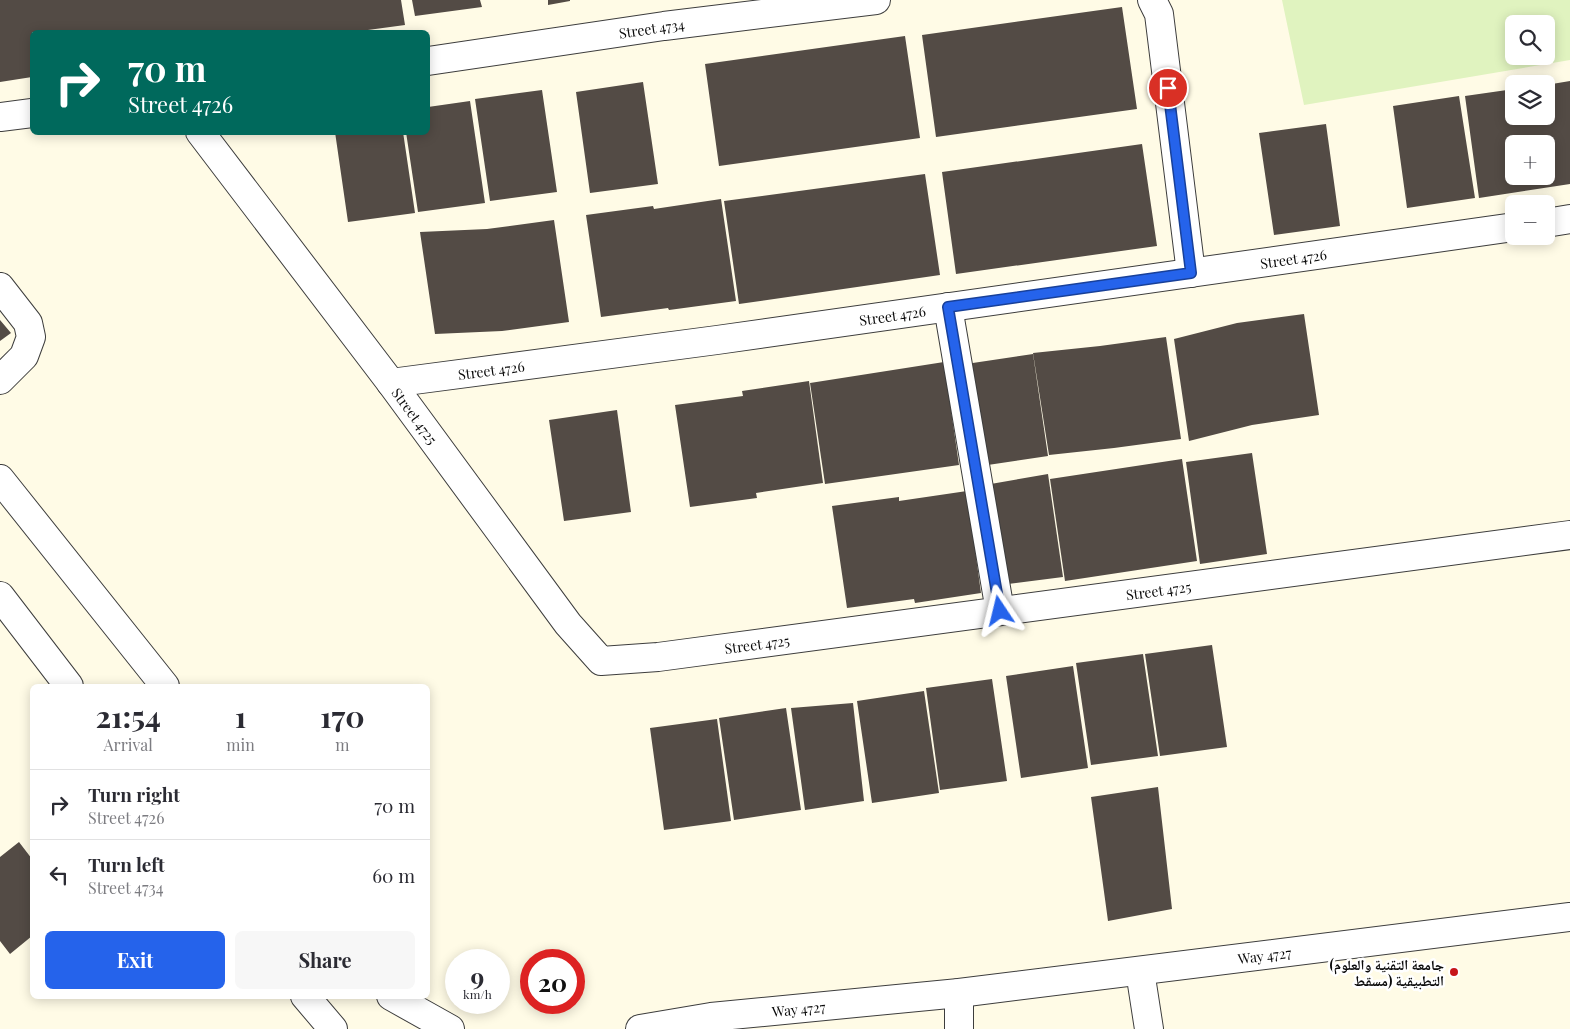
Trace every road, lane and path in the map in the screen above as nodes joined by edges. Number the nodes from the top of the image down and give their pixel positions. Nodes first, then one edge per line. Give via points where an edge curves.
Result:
1 (876, 0) edge
2 (1152, 0) edge
3 (430, 61) edge
4 (30, 113) edge
5 (0, 117) edge
6 (202, 135) edge
7 (1570, 219) edge
8 (1555, 222) edge
9 (1505, 228) edge
10 (1191, 273) junction
11 (0, 286) edge
12 (948, 307) junction
13 (0, 380) edge
14 (391, 382) junction
15 (0, 478) edge
16 (1570, 535) edge
17 (0, 596) edge
18 (1000, 611) junction
19 (67, 684) edge
20 (163, 684) edge
21 (1570, 917) edge
22 (1140, 971) junction
23 (959, 993) junction
24 (308, 999) edge
25 (396, 999) edge
26 (333, 1029) edge
27 (450, 1029) edge
28 (640, 1029) edge
29 (959, 1029) edge
30 (1149, 1029) edge

1 - 3 street, Street 4734 via 664,26
2 - 10 street via 1159,14
4 - 5 street
6 - 14 street, Street 4725
7 - 8 street
9 - 10 street, Street 4726
10 - 12 street, Street 4726
11 - 13 street via 28,323 31,337 24,356
12 - 14 street, Street 4726
12 - 18 street
14 - 18 street, Street 4725 via 568,624 601,661 658,657
15 - 20 street
16 - 18 street, Street 4725
17 - 19 street
21 - 22 street, Way 4727
22 - 23 street, Way 4727
22 - 30 street
23 - 28 street, Way 4727 via 710,1017
23 - 29 street
24 - 26 street
25 - 27 street

